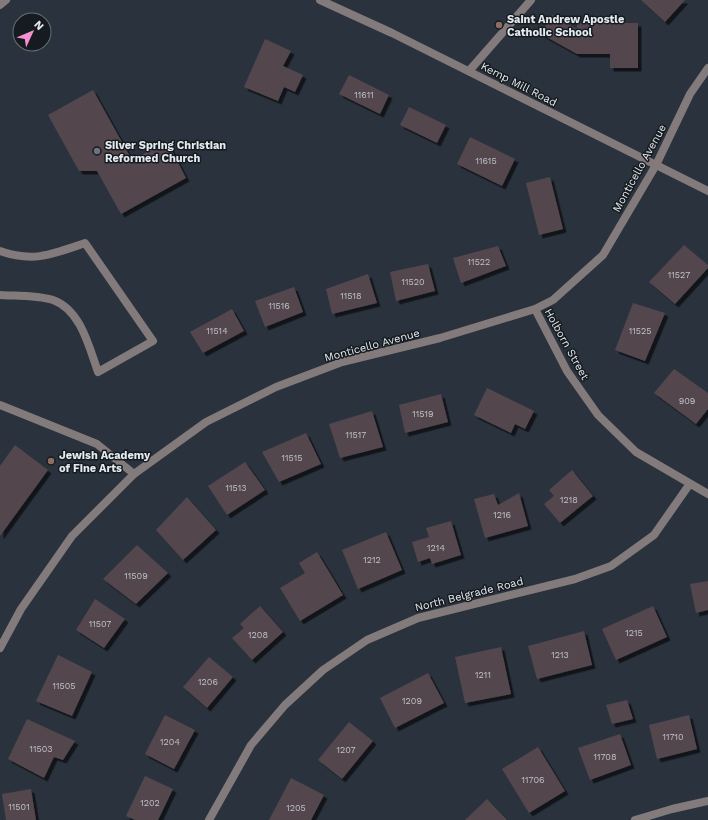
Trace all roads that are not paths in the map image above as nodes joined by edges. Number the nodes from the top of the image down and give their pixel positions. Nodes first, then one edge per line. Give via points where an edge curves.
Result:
1 (6, 0) edge
2 (531, 0) edge
3 (324, 1) edge
4 (0, 5) edge
5 (708, 68) edge
6 (469, 71) junction
7 (656, 164) junction
8 (708, 191) edge
9 (0, 251) edge
10 (0, 295) edge
11 (535, 310) junction
12 (0, 405) edge
13 (134, 474) junction
14 (690, 485) junction
15 (708, 494) edge
16 (0, 648) edge
17 (708, 801) edge
18 (209, 820) edge
19 (635, 820) edge

1 - 4 street
2 - 6 street
3 - 6 street, Kemp Mill Road
5 - 7 street, Monticello Avenue via 690,94
6 - 7 street, Kemp Mill Road
7 - 8 street, Kemp Mill Road
7 - 11 street, Monticello Avenue via 603,255 553,300
9 - 10 street via 23,257 43,257 85,243 153,341 98,372 80,325 67,308 53,300
11 - 13 street, Monticello Avenue via 440,338 342,362 276,387 206,422
11 - 14 street, Holborn Street via 568,371 598,415 636,452
12 - 13 street via 97,444
13 - 16 street, Monticello Avenue via 72,536 22,609
14 - 15 street, Holborn Street
14 - 18 street, North Belgrade Road via 654,535 611,566 575,579 418,618 367,640 323,670 284,705 251,745
17 - 19 street via 672,808

